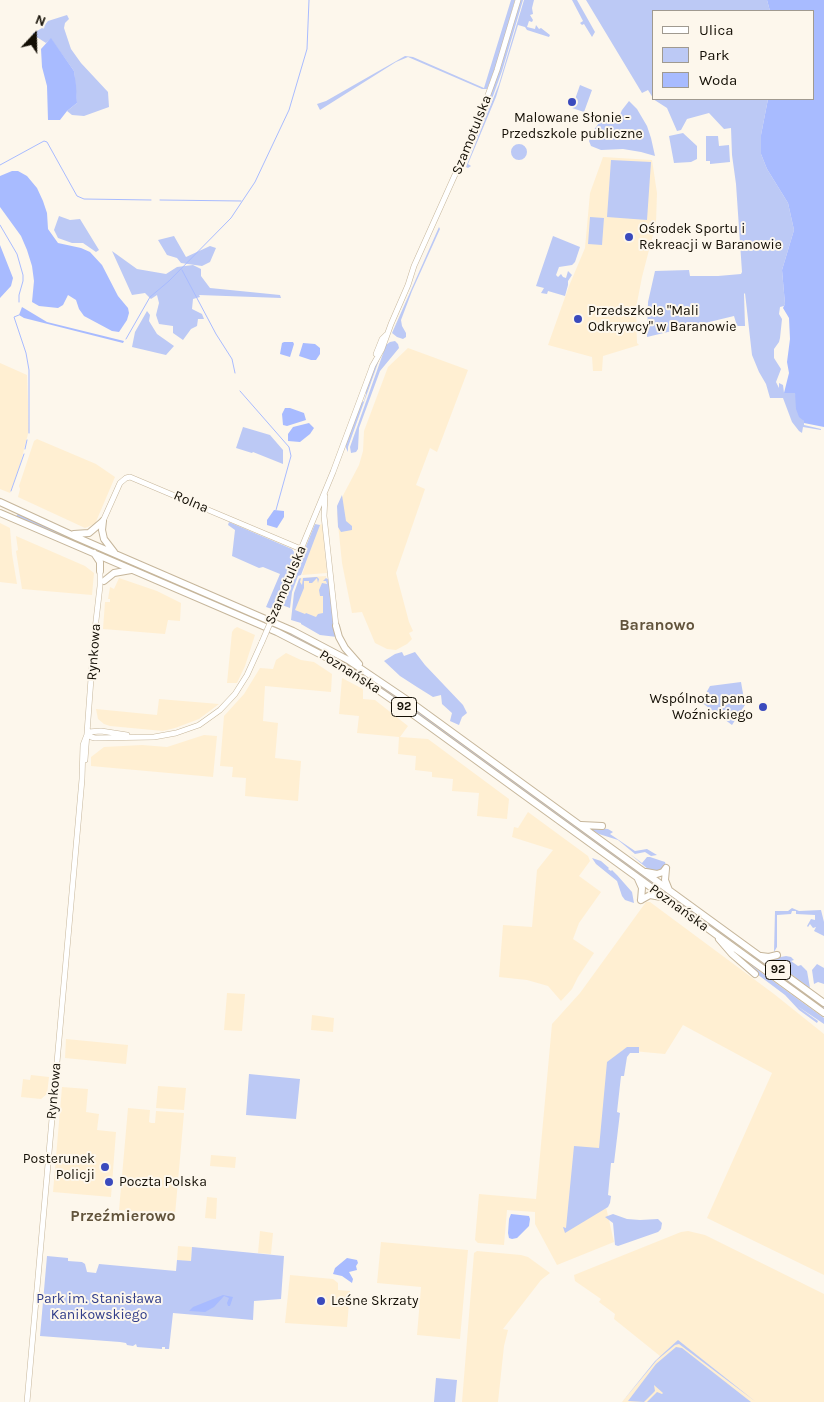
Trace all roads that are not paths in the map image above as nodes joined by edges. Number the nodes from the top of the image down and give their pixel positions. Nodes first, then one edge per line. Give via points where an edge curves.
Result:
1 (518, 0) edge
2 (328, 486) junction
3 (0, 502) edge
4 (0, 512) edge
5 (103, 521) junction
6 (66, 532) junction
7 (301, 549) junction
8 (93, 552) junction
9 (124, 558) junction
10 (132, 570) junction
11 (100, 571) joint
12 (102, 584) junction
13 (336, 626) joint
14 (375, 678) junction
15 (89, 718) junction
16 (101, 731) junction
17 (88, 732) junction
18 (134, 737) junction
19 (95, 738) junction
20 (86, 755) junction
21 (82, 779) junction
22 (576, 823) junction
23 (602, 826) dead end
24 (640, 870) junction
25 (636, 876) junction
26 (670, 891) junction
27 (670, 901) junction
28 (716, 934) junction
29 (757, 955) junction
30 (777, 955) dead end
31 (755, 974) dead end
32 (813, 987) dead end
33 (817, 998) junction
34 (824, 1003) edge
35 (824, 1013) edge
36 (27, 1402) edge

1 - 2 street, Szamotulska via 481,116 382,339
2 - 7 street, Szamotulska
2 - 13 street via 324,516
3 - 6 main road, Poznańska / 92
4 - 8 main road, Poznańska / 92
5 - 6 main road via 86,534
5 - 7 street, Rolna via 120,483 130,477
5 - 9 main road via 102,532 106,542
6 - 9 main road, Poznańska / 92
7 - 18 street, Szamotulska, bridge via 262,642 242,684 229,701 215,714 176,734
8 - 10 main road, Poznańska / 92
8 - 11 main road via 100,562
9 - 14 main road, Poznańska / 92 via 293,631
10 - 12 main road via 114,573
10 - 25 main road, Poznańska / 92 via 276,632 339,664
11 - 12 street, Rynkowa
12 - 15 street, Rynkowa via 94,636
13 - 14 main road via 347,652
14 - 22 main road, Poznańska / 92
15 - 16 street via 91,725
15 - 17 street, Rynkowa
16 - 17 street, Szamotulska
16 - 18 street, Szamotulska
17 - 19 street
17 - 20 street, Rynkowa
17 - 21 street, Rynkowa via 84,741
18 - 19 street, Szamotulska
19 - 20 street
20 - 21 street, Rynkowa
21 - 36 street, Rynkowa
22 - 23 main road
22 - 24 main road, Poznańska / 92
24 - 26 main road, Poznańska / 92
24 - 26 main road via 656,874 666,868 665,882
25 - 27 main road, Poznańska / 92
25 - 27 main road via 641,886 641,900 653,895
26 - 29 main road, Poznańska / 92
27 - 28 main road, Poznańska / 92
28 - 31 main road via 730,953
28 - 35 main road, Poznańska / 92
29 - 30 main road
29 - 33 main road, 92
32 - 33 main road
33 - 34 main road, 92

